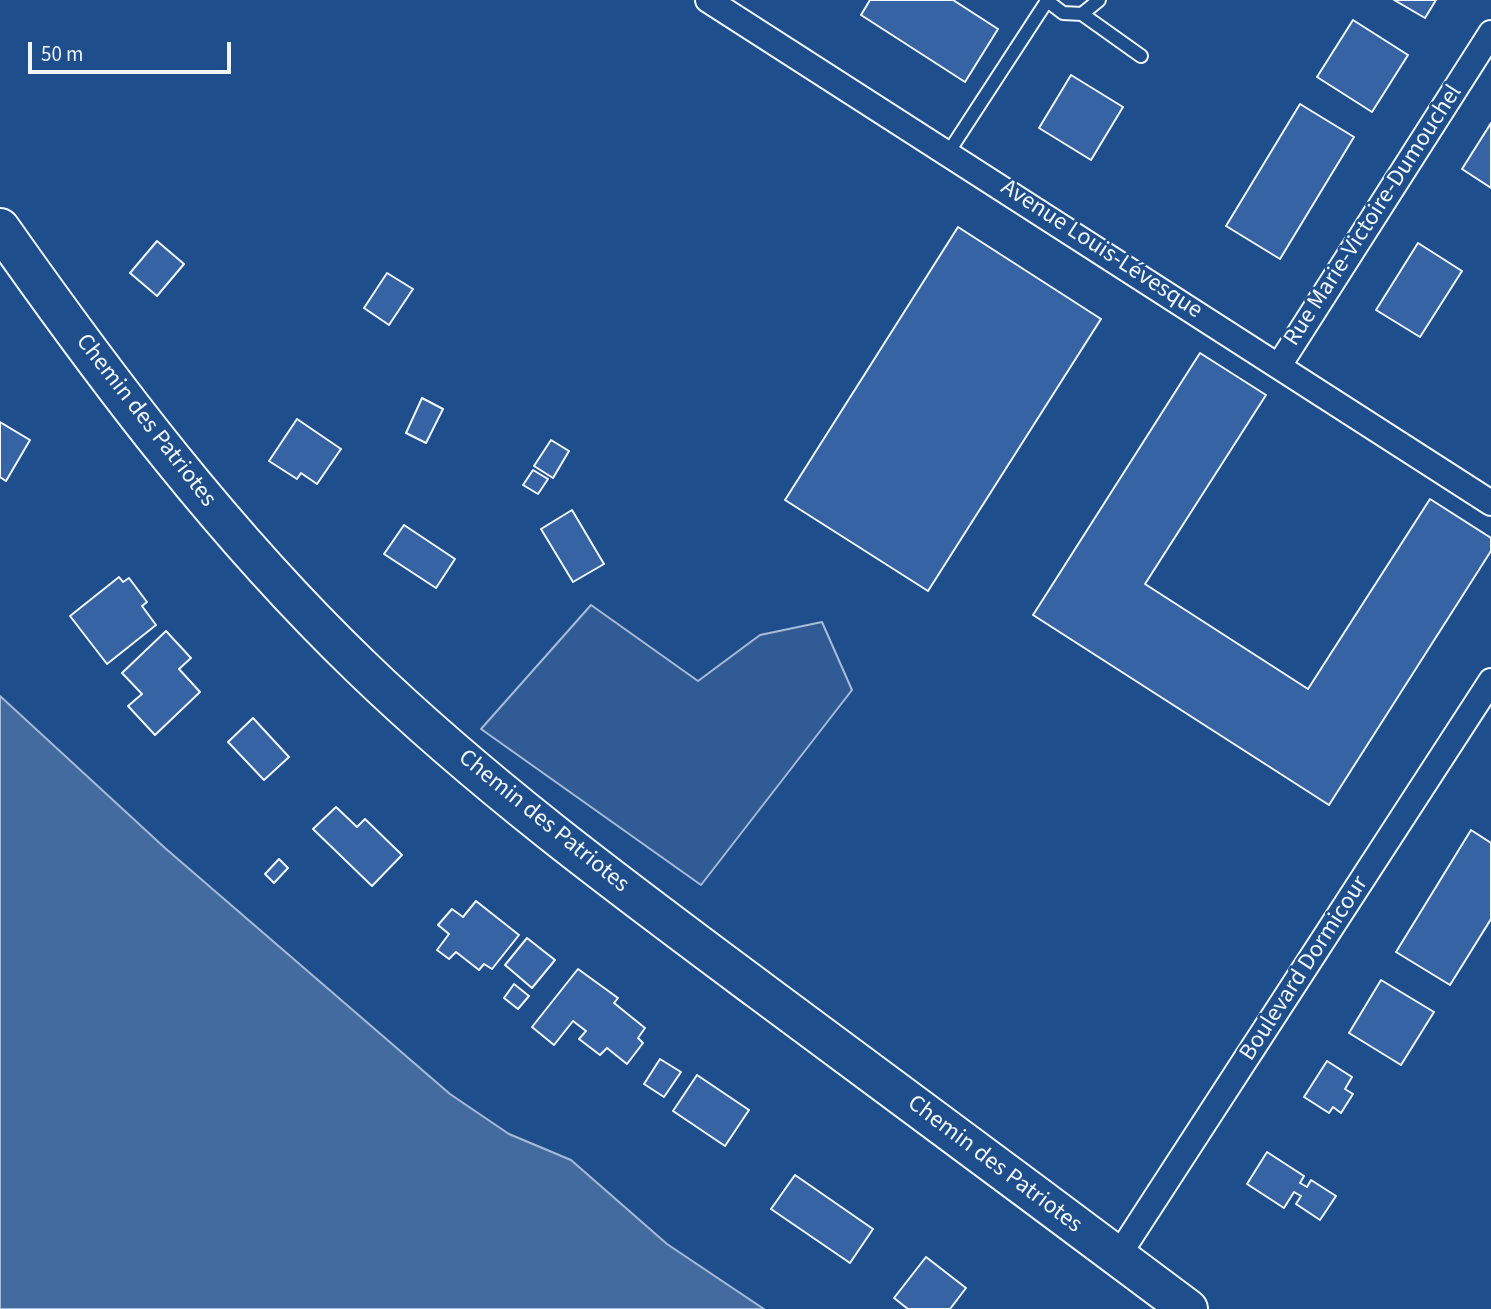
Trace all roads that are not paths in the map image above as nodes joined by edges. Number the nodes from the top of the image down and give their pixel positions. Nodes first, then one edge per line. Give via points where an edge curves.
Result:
1 (708, 0) edge
2 (1099, 0) edge
3 (1047, 1) edge
4 (1082, 14) junction
5 (1491, 33) edge
6 (1141, 56) dead end
7 (948, 153) junction
8 (0, 228) edge
9 (1280, 364) junction
10 (1491, 503) edge
11 (1491, 681) edge
12 (1118, 1256) junction
13 (1188, 1309) edge

1 - 7 street, Avenue Louis-Lévesque
2 - 4 lane
3 - 4 lane via 1063,13
3 - 7 lane
4 - 6 lane
5 - 9 street, Rue Marie-Victoire-Dumouchel
7 - 9 street, Avenue Louis-Lévesque
8 - 12 main road, Chemin des Patriotes via 194,488 305,611 407,711 504,794 673,925
9 - 10 street, Avenue Louis-Lévesque
11 - 12 street, Boulevard Dormicour
12 - 13 main road, Chemin des Patriotes

